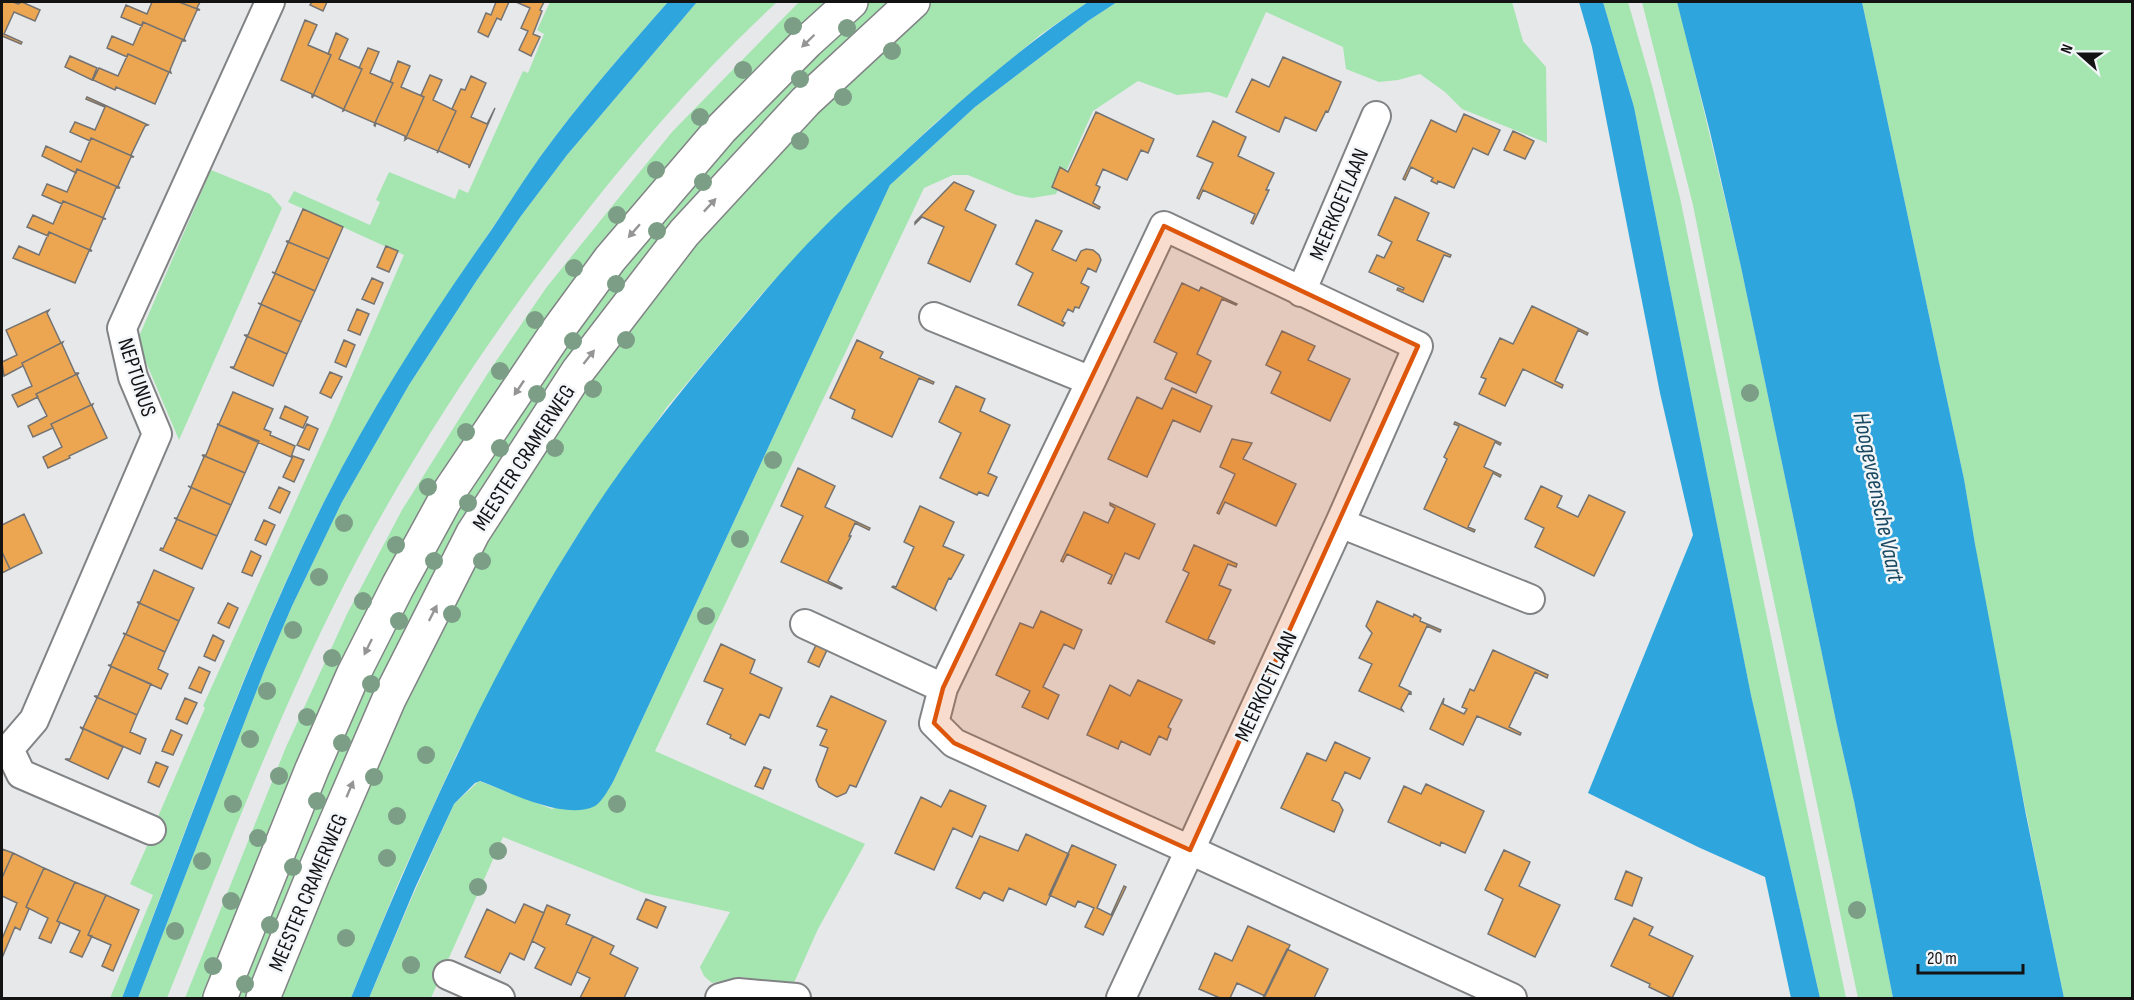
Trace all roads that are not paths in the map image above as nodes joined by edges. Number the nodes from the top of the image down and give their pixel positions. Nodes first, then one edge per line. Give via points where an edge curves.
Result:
1 (270, 2) edge
2 (851, 2) edge
3 (912, 2) edge
4 (1376, 116) dead end
5 (1301, 292) junction
6 (934, 317) dead end
7 (1091, 381) junction
8 (1340, 523) junction
9 (1530, 599) dead end
10 (805, 624) dead end
11 (944, 688) junction
12 (5, 750) edge
13 (151, 830) dead end
14 (1190, 850) junction
15 (448, 975) dead end
16 (220, 999) edge
17 (263, 999) edge
18 (500, 999) edge
19 (720, 999) edge
20 (796, 999) edge
21 (1121, 999) edge
22 (1512, 999) edge

1 - 12 street, NEPTUNUS via 122,328 133,377 157,434 34,720
2 -> 16 main road, MEESTER CRAMERWEG via 721,129 610,259 451,489 353,675
17 -> 3 main road, MEESTER CRAMERWEG via 389,699 473,533 578,371 684,233 806,101
4 - 5 street, MEERKOETLAAN
5 - 7 street, MEERKOETLAAN via 1164,226
5 - 8 street, MEERKOETLAAN via 1418,346
6 - 7 street
7 - 11 street, MEERKOETLAAN
8 - 9 street
8 - 14 street, MEERKOETLAAN
10 - 11 street
11 - 14 street, MEERKOETLAAN via 934,723 954,743
12 - 13 street, NEPTUNUS via 21,774
14 - 21 street, MEERKOETLAAN
14 - 22 street, MEERKOETLAAN
15 - 18 street
19 - 20 street via 738,993

